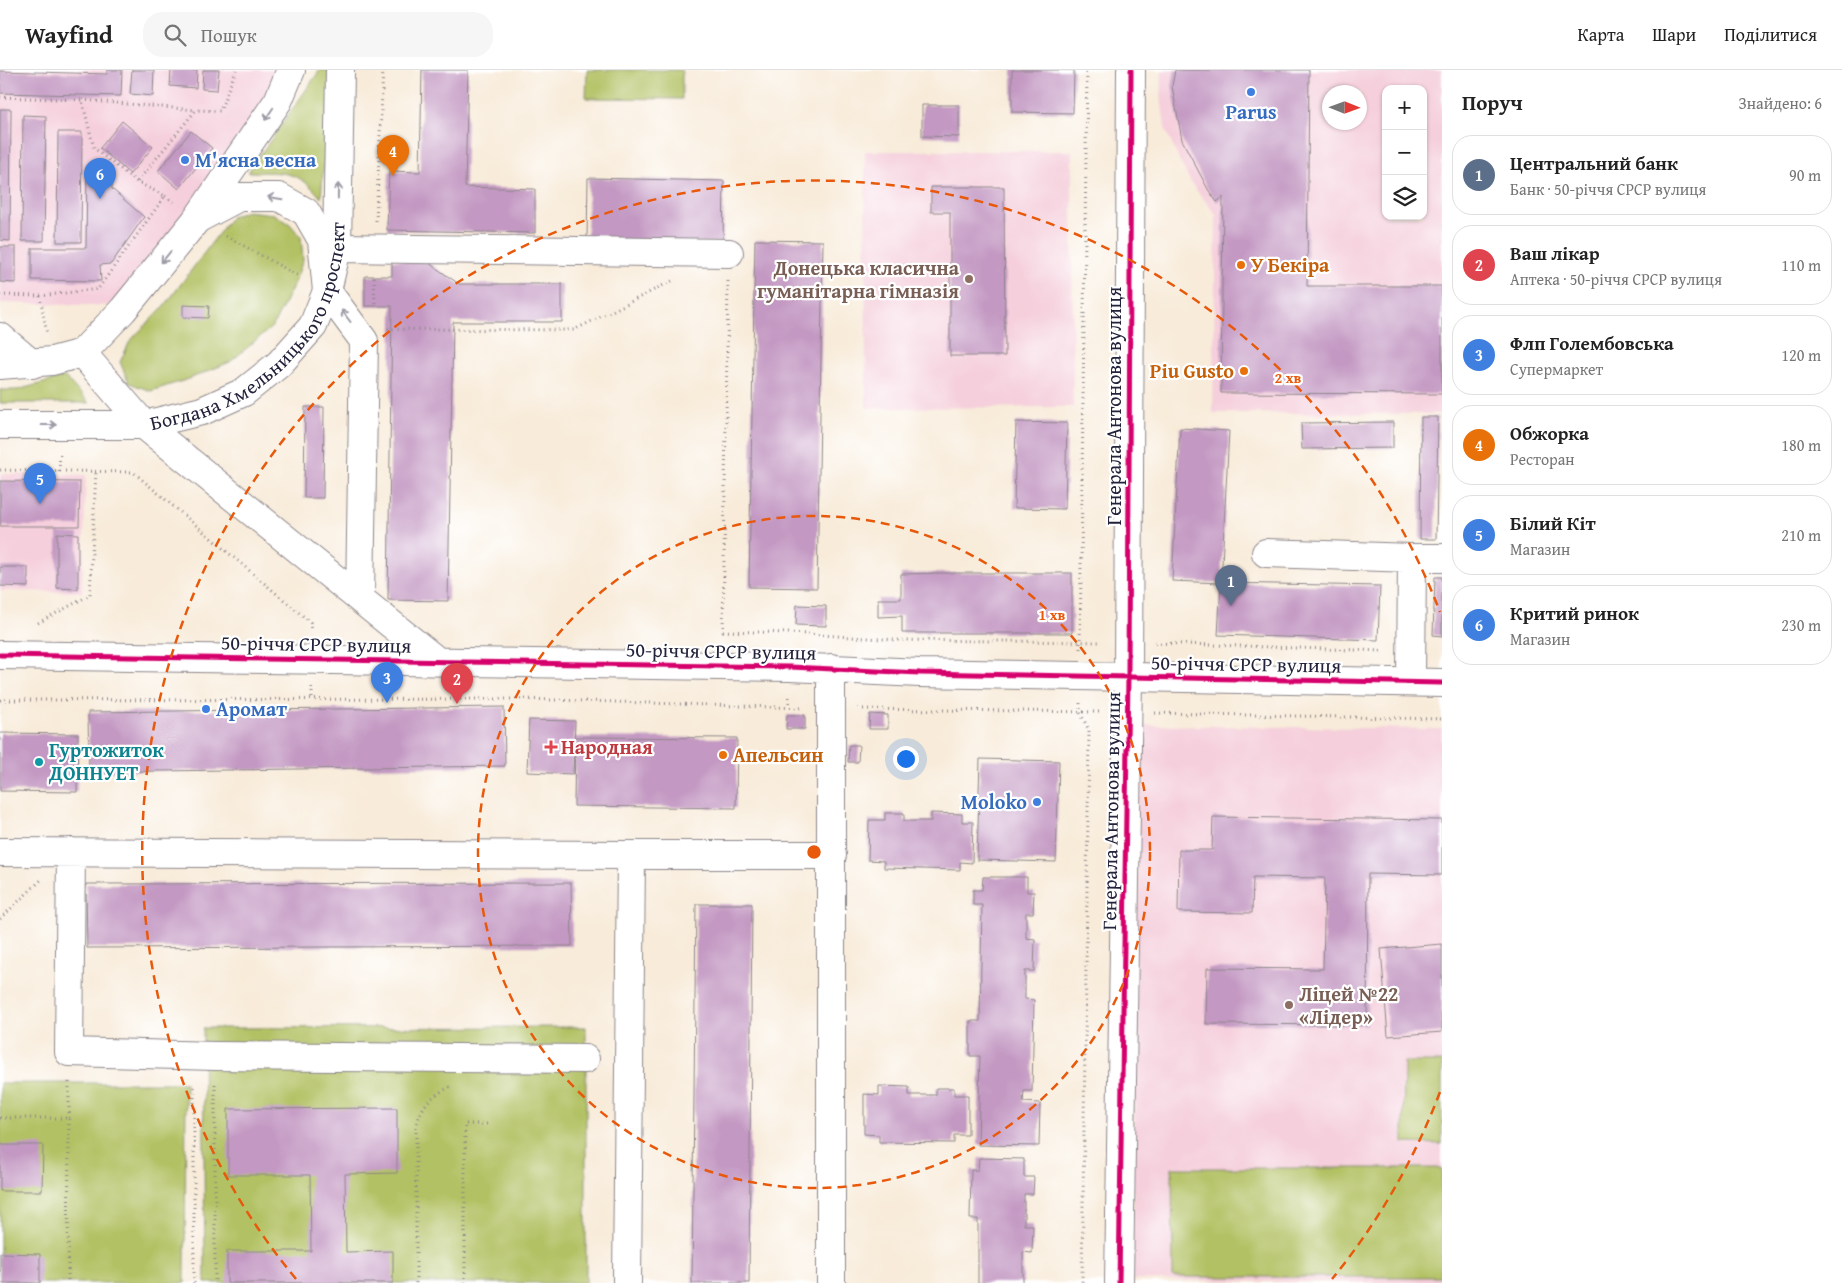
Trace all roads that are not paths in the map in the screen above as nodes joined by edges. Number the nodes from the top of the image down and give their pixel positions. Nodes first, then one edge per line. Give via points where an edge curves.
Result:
1 (291, 70) edge
2 (340, 70) edge
3 (1131, 70) edge
4 (197, 219) junction
5 (337, 248) junction
6 (729, 253) road end
7 (327, 292) junction
8 (0, 338) edge
9 (82, 353) junction
10 (32, 364) junction
11 (0, 365) edge
12 (0, 425) edge
13 (144, 425) junction
14 (1266, 553) dead end
15 (1412, 558) junction
16 (1442, 558) edge
17 (360, 599) junction
18 (0, 656) edge
19 (436, 661) junction
20 (831, 668) junction
21 (1128, 677) junction
22 (1411, 682) junction
23 (1442, 683) edge
24 (0, 852) edge
25 (71, 852) junction
26 (630, 855) junction
27 (832, 855) junction
28 (586, 1059) dead end
29 (627, 1283) edge
30 (831, 1283) edge
31 (1120, 1283) edge

1 -> 4 street via 278,102
5 -> 2 street, Богдана Хмельницького проспект
3 - 21 street, Генерала Антонова вулиця
7 -> 4 street via 322,240 306,212 278,197 239,197
4 -> 9 street via 124,310
5 - 6 street
5 - 7 street, Богдана Хмельницького проспект
7 - 13 street, Богдана Хмельницького проспект via 313,326 279,364 244,392 202,411
17 -> 7 street via 364,341
8 - 10 street
9 - 10 street
9 - 13 street
10 - 11 street
12 -> 13 street, Богдана Хмельницького проспект
13 - 17 street
14 - 15 street
15 - 16 street
15 - 22 street
17 - 19 street
18 - 19 street, 50-річчя СРСР вулиця
19 - 20 street, 50-річчя СРСР вулиця
20 - 21 street, 50-річчя СРСР вулиця
20 - 27 street
21 - 22 street, 50-річчя СРСР вулиця
21 - 31 street, Генерала Антонова вулиця
22 - 23 street, 50-річчя СРСР вулиця
24 - 25 street
25 - 26 street
25 - 28 street via 70,1052
26 - 27 street
26 - 29 street
27 - 30 street

